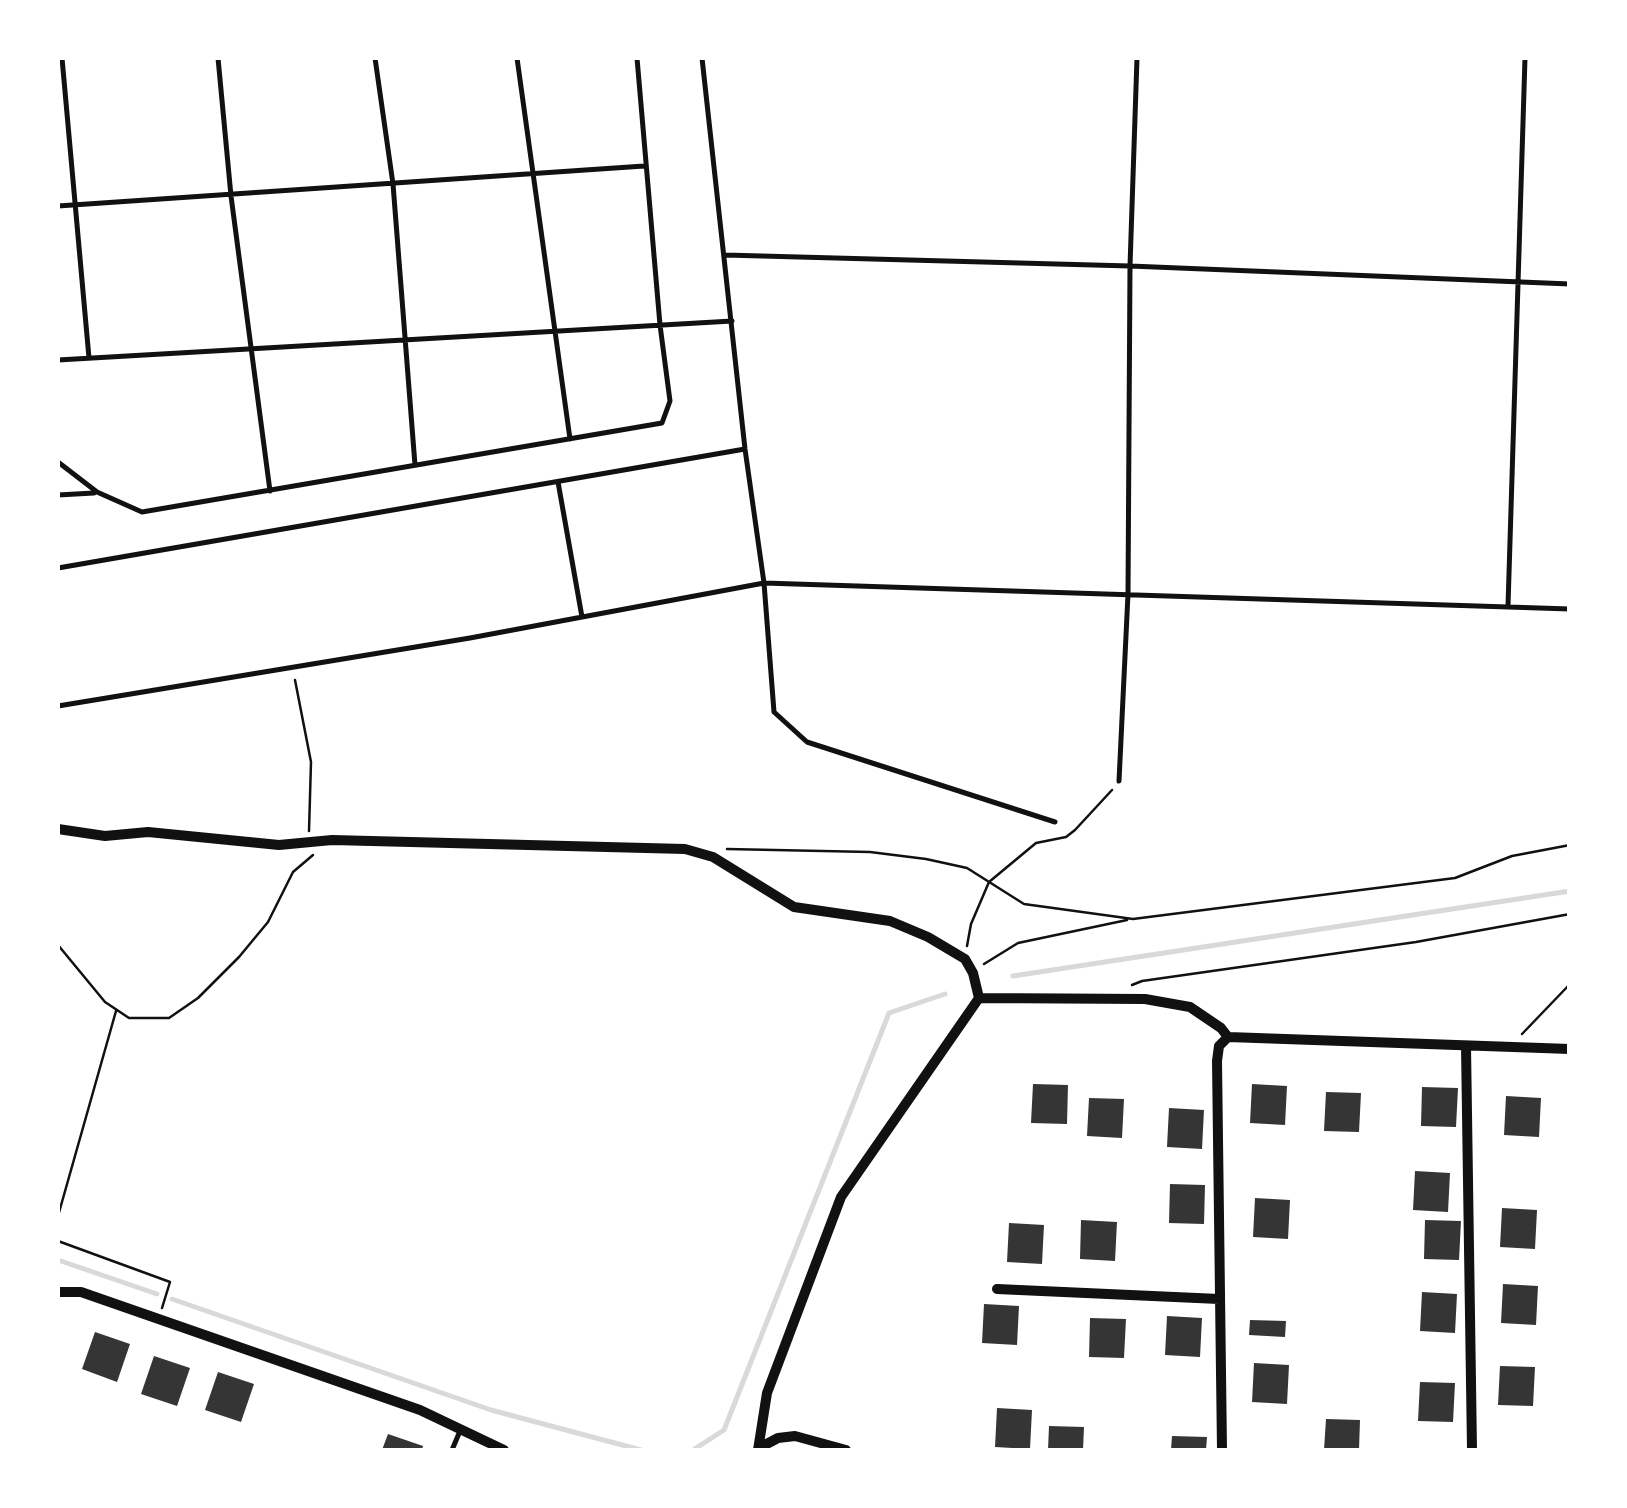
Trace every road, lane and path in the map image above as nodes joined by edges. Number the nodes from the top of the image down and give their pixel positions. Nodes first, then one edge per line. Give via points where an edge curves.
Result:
1 (62, 58) edge
2 (69, 58) edge
3 (218, 58) edge
4 (374, 58) edge
5 (517, 58) edge
6 (637, 58) edge
7 (702, 58) edge
8 (1137, 58) edge
9 (1525, 58) edge
10 (644, 166) junction
11 (531, 174) junction
12 (392, 184) junction
13 (232, 196) junction
14 (75, 205) junction
15 (58, 206) edge
16 (725, 255) junction
17 (1130, 266) junction
18 (1518, 282) junction
19 (1570, 284) edge
20 (732, 321) junction
21 (660, 326) junction
22 (552, 331) junction
23 (403, 341) junction
24 (250, 350) junction
25 (89, 358) junction
26 (58, 360) edge
27 (570, 439) junction
28 (745, 449) junction
29 (58, 462) edge
30 (415, 465) junction
31 (558, 482) junction
32 (97, 492) junction
33 (270, 492) junction
34 (58, 495) edge
35 (58, 568) edge
36 (764, 583) junction
37 (1128, 594) junction
38 (1508, 606) junction
39 (1570, 609) edge
40 (582, 617) junction
41 (292, 667) junction
42 (58, 706) edge
43 (1120, 781) joint
44 (1055, 822) dead end
45 (58, 829) edge
46 (332, 840) junction
47 (308, 842) junction
48 (1570, 846) edge
49 (722, 850) dead end
50 (988, 882) junction
51 (1570, 914) edge
52 (1133, 918) junction
53 (58, 945) edge
54 (965, 959) junction
55 (973, 972) junction
56 (1570, 984) edge
57 (1128, 987) dead end
58 (978, 998) junction
59 (117, 1010) junction
60 (1228, 1036) junction
61 (1466, 1046) junction
62 (1511, 1047) junction
63 (1570, 1048) edge
64 (58, 1216) edge
65 (58, 1241) edge
66 (997, 1289) dead end
67 (58, 1292) edge
68 (1219, 1299) junction
69 (159, 1319) junction
70 (461, 1428) junction
71 (452, 1450) edge
72 (504, 1450) edge
73 (759, 1450) edge
74 (846, 1450) edge
75 (1222, 1450) edge
76 (1472, 1450) edge

1 - 2 lane
1 - 14 lane
3 - 13 lane
4 - 12 lane
5 - 11 lane
6 - 10 lane
7 - 16 lane
8 - 17 lane
9 - 18 lane
10 - 11 lane
10 - 21 lane
11 - 12 lane
11 - 22 lane
12 - 13 lane
12 - 23 lane
13 - 14 lane
13 - 24 lane
14 - 15 lane
14 - 25 lane
16 - 17 lane
16 - 20 lane
17 - 18 lane
17 - 37 lane
18 - 19 lane
18 - 38 lane
20 - 21 lane
20 - 28 lane
21 - 22 lane
21 - 27 lane via 670,401 662,423
22 - 23 lane
22 - 27 lane
23 - 24 lane
23 - 30 lane
24 - 25 lane
24 - 33 lane
25 - 26 lane
27 - 30 lane
28 - 31 lane
28 - 36 lane
29 - 32 lane
30 - 33 lane
31 - 35 lane
31 - 40 lane
32 - 33 lane via 142,512
32 - 34 lane
36 - 37 lane
36 - 40 lane
36 - 44 lane via 774,712 807,742
37 - 38 lane
37 - 43 lane
38 - 39 lane
40 - 41 lane
41 - 42 lane
41 - 47 path via 311,762
43 - 50 path via 1066,837 1036,844
45 - 47 street
46 - 47 street
46 - 54 street via 686,849 713,857 794,907 890,921
46 - 59 path via 293,872 268,922 198,998 170,1018 129,1018
48 - 52 path via 1512,856 1456,878
49 - 50 path via 907,856 967,868
50 - 52 path via 1024,904
50 - 54 path via 970,924
51 - 57 path
52 - 55 path via 1018,943
53 - 59 path
54 - 55 street
55 - 58 street
56 - 62 path
58 - 60 street via 1145,998 1190,1006
58 - 73 street via 841,1197 767,1393
59 - 64 path
60 - 61 street
60 - 68 street via 1217,1061
61 - 62 street
61 - 76 street
62 - 63 street
65 - 69 path via 170,1282
66 - 68 street
67 - 69 street via 81,1292
68 - 75 street
69 - 70 street
70 - 71 lane
70 - 72 street
73 - 74 street via 796,1436

